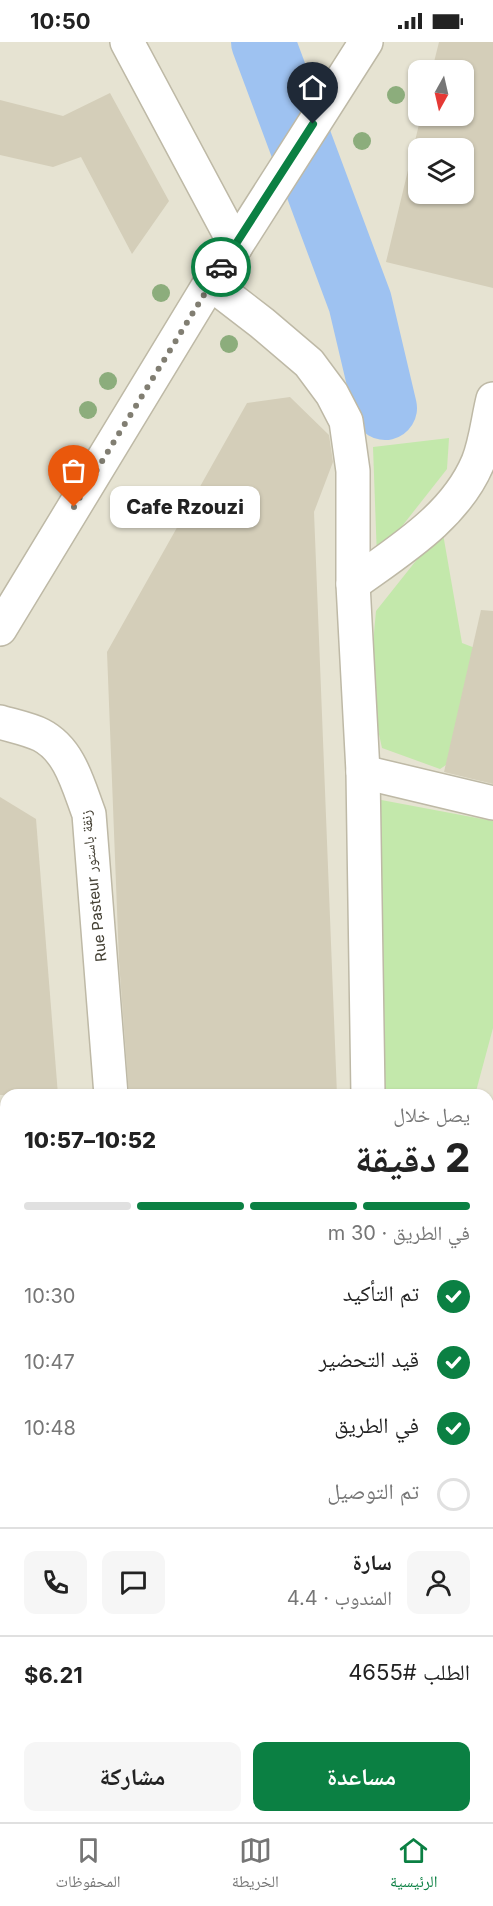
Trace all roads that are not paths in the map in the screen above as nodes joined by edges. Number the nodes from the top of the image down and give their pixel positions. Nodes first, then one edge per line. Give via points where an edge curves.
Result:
1 (127, 42) edge
2 (366, 42) edge
3 (243, 234) junction
4 (210, 283) junction
5 (493, 399) edge
6 (353, 584) junction
7 (0, 629) edge
8 (0, 722) edge
9 (363, 772) junction
10 (493, 803) edge
11 (111, 1089) edge
12 (368, 1089) edge

1 - 3 street
2 - 3 street
3 - 4 street
4 - 6 street via 309,363 346,421 353,471
4 - 7 street
5 - 6 street via 479,459 462,492 421,533
6 - 9 street
8 - 11 street, Rue Pasteur زنقة باستور via 41,735 64,753 88,814
9 - 10 street
9 - 12 street

